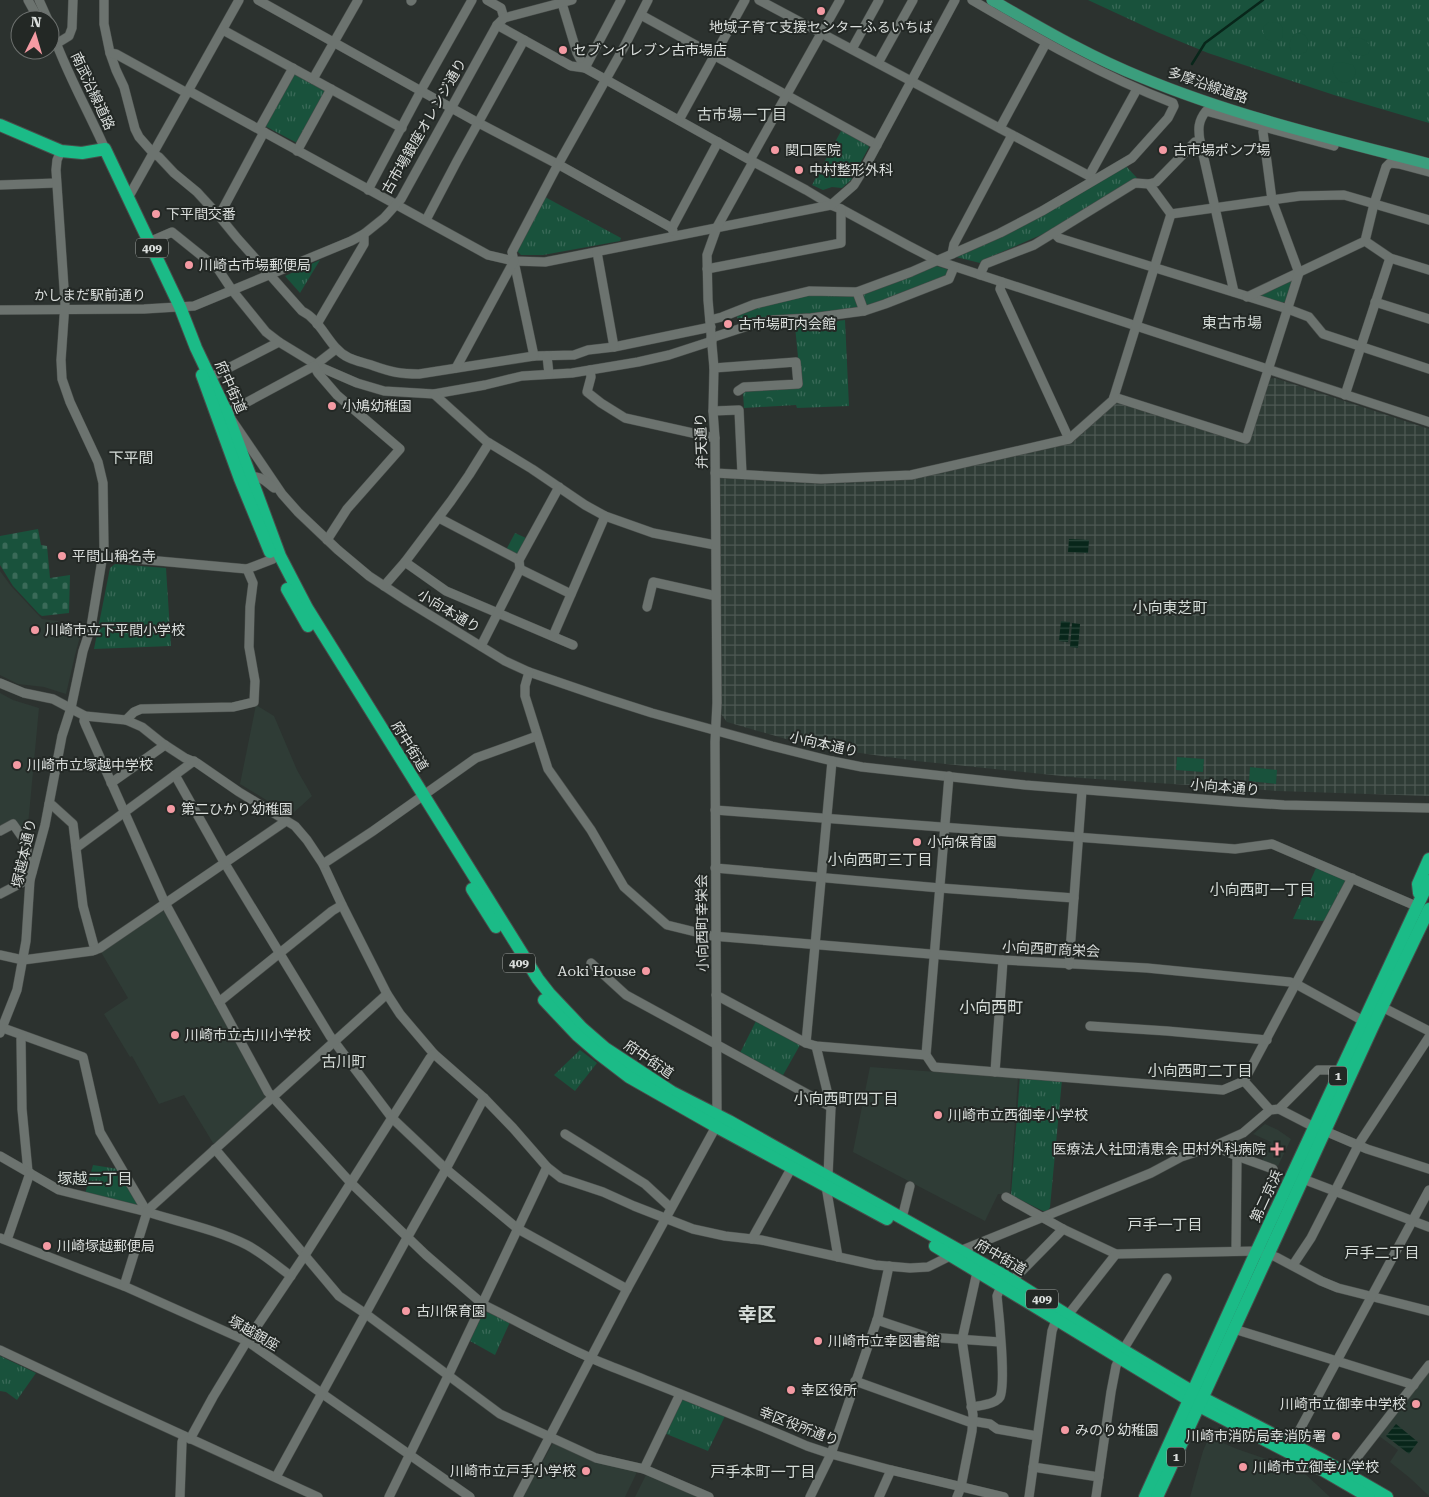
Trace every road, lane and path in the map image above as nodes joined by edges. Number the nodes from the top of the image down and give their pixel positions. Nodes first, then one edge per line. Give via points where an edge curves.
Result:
1 (73, 0) edge
2 (104, 0) edge
3 (239, 0) edge
4 (258, 0) edge
5 (358, 0) edge
6 (472, 0) edge
7 (487, 0) edge
8 (572, 0) edge
9 (621, 0) edge
10 (648, 0) edge
11 (745, 0) edge
12 (759, 0) edge
13 (840, 0) edge
14 (878, 0) edge
15 (913, 0) edge
16 (956, 0) edge
17 (972, 0) edge
18 (992, 0) edge
19 (562, 1) edge
20 (641, 15) junction
21 (504, 18) junction
22 (497, 25) junction
23 (223, 30) junction
24 (821, 33) junction
25 (524, 40) junction
26 (60, 42) edge
27 (335, 43) junction
28 (1046, 43) junction
29 (852, 49) junction
30 (60, 53) edge
31 (110, 53) junction
32 (714, 56) junction
33 (878, 63) junction
34 (293, 68) junction
35 (585, 68) junction
36 (313, 79) junction
37 (606, 80) junction
38 (911, 81) junction
39 (331, 89) junction
40 (1137, 89) junction
41 (421, 90) junction
42 (188, 92) junction
43 (786, 96) junction
44 (452, 107) junction
45 (679, 120) junction
46 (478, 122) junction
47 (0, 125) edge
48 (1265, 127) junction
49 (402, 128) junction
50 (1000, 128) junction
51 (261, 131) junction
52 (1012, 135) junction
53 (1200, 141) junction
54 (718, 142) junction
55 (877, 145) junction
56 (1334, 146) dead end
57 (105, 150) junction
58 (61, 151) junction
59 (297, 151) junction
60 (154, 154) junction
61 (752, 161) junction
62 (558, 164) junction
63 (1429, 164) edge
64 (1429, 172) edge
65 (1092, 178) junction
66 (56, 183) junction
67 (1149, 184) junction
68 (0, 185) edge
69 (368, 190) junction
70 (128, 198) junction
71 (1272, 200) junction
72 (396, 204) junction
73 (1374, 204) junction
74 (831, 205) junction
75 (1214, 208) junction
76 (841, 209) junction
77 (1171, 214) junction
78 (219, 216) junction
79 (426, 220) junction
80 (1429, 220) edge
81 (717, 227) junction
82 (673, 232) junction
83 (1054, 232) junction
84 (364, 234) junction
85 (1365, 241) junction
86 (149, 242) junction
87 (597, 252) junction
88 (952, 254) junction
89 (1390, 258) junction
90 (514, 261) junction
91 (938, 261) junction
92 (954, 267) junction
93 (1155, 267) junction
94 (707, 269) junction
95 (1429, 270) edge
96 (1300, 273) junction
97 (270, 275) junction
98 (980, 275) junction
99 (1002, 282) junction
100 (232, 290) junction
101 (858, 292) junction
102 (1234, 292) junction
103 (1248, 297) junction
104 (1375, 302) junction
105 (180, 307) junction
106 (1288, 309) junction
107 (0, 310) edge
108 (65, 310) junction
109 (864, 311) junction
110 (1429, 319) edge
111 (710, 323) junction
112 (317, 324) junction
113 (1135, 325) junction
114 (712, 340) junction
115 (279, 342) junction
116 (614, 346) junction
117 (1361, 346) junction
118 (196, 348) junction
119 (336, 349) junction
120 (534, 356) junction
121 (547, 356) junction
122 (315, 365) junction
123 (456, 368) junction
124 (714, 368) junction
125 (1429, 369) edge
126 (590, 370) junction
127 (1268, 370) junction
128 (549, 374) junction
129 (211, 377) junction
130 (738, 391) dead end
131 (434, 394) junction
132 (1345, 394) junction
133 (1114, 397) junction
134 (713, 411) junction
135 (227, 413) junction
136 (1429, 422) edge
137 (715, 438) junction
138 (1069, 439) junction
139 (488, 443) junction
140 (715, 472) junction
141 (742, 474) junction
142 (245, 477) junction
143 (559, 487) junction
144 (282, 494) junction
145 (605, 516) junction
146 (439, 518) junction
147 (327, 540) junction
148 (715, 545) junction
149 (103, 556) junction
150 (273, 559) junction
151 (405, 562) junction
152 (520, 565) junction
153 (247, 569) junction
154 (384, 586) junction
155 (571, 594) junction
156 (716, 596) junction
157 (647, 608) dead end
158 (498, 614) junction
159 (553, 636) junction
160 (573, 645) dead end
161 (481, 646) junction
162 (528, 672) junction
163 (0, 683) edge
164 (71, 708) junction
165 (85, 716) junction
166 (126, 720) junction
167 (716, 730) junction
168 (537, 736) junction
169 (165, 745) junction
170 (194, 761) junction
171 (832, 761) junction
172 (175, 775) junction
173 (949, 776) junction
174 (111, 783) junction
175 (1082, 790) junction
176 (420, 798) junction
177 (48, 804) junction
178 (1429, 808) edge
179 (716, 810) junction
180 (124, 812) junction
181 (826, 818) junction
182 (286, 821) junction
183 (944, 827) junction
184 (0, 831) edge
185 (1078, 836) junction
186 (76, 848) junction
187 (1429, 859) edge
188 (224, 862) junction
189 (323, 864) junction
190 (715, 868) junction
191 (31, 876) junction
192 (821, 877) junction
193 (1352, 878) junction
194 (1429, 881) edge
195 (940, 888) junction
196 (0, 894) edge
197 (1074, 898) junction
198 (165, 903) junction
199 (342, 905) junction
200 (1422, 905) edge
201 (716, 936) junction
202 (816, 944) junction
203 (95, 950) junction
204 (280, 954) junction
205 (934, 954) junction
206 (0, 956) edge
207 (23, 960) junction
208 (1002, 960) junction
209 (591, 962) dead end
210 (1069, 965) junction
211 (1296, 984) junction
212 (387, 994) junction
213 (716, 995) junction
214 (220, 1002) junction
215 (1382, 1007) junction
216 (1368, 1024) junction
217 (1090, 1026) dead end
218 (1429, 1030) edge
219 (1, 1031) edge
220 (22, 1036) junction
221 (1429, 1037) edge
222 (1267, 1040) junction
223 (334, 1041) junction
224 (806, 1043) junction
225 (717, 1044) junction
226 (816, 1046) junction
227 (434, 1054) junction
228 (926, 1054) junction
229 (1341, 1070) junction
230 (995, 1072) junction
231 (1244, 1081) junction
232 (272, 1097) junction
233 (484, 1098) junction
234 (831, 1107) junction
235 (1274, 1110) junction
236 (392, 1118) junction
237 (716, 1121) junction
238 (1320, 1129) junction
239 (565, 1134) dead end
240 (1358, 1145) junction
241 (1214, 1146) junction
242 (215, 1149) junction
243 (0, 1156) edge
244 (1237, 1156) junction
245 (547, 1167) junction
246 (792, 1167) junction
247 (1429, 1168) edge
248 (446, 1169) junction
249 (1273, 1169) dead end
250 (29, 1173) junction
251 (1303, 1179) junction
252 (827, 1181) junction
253 (351, 1184) junction
254 (910, 1186) dead end
255 (1429, 1190) edge
256 (1335, 1192) junction
257 (1006, 1197) dead end
258 (671, 1208) junction
259 (148, 1212) junction
260 (665, 1218) junction
261 (902, 1218) junction
262 (1043, 1218) junction
263 (1412, 1220) junction
264 (1429, 1227) edge
265 (518, 1229) junction
266 (1063, 1230) junction
267 (407, 1238) junction
268 (3, 1239) edge
269 (752, 1239) junction
270 (1236, 1250) junction
271 (956, 1253) junction
272 (1263, 1253) junction
273 (1116, 1254) junction
274 (305, 1255) junction
275 (838, 1257) junction
276 (889, 1266) junction
277 (1292, 1266) junction
278 (977, 1272) junction
279 (291, 1276) junction
280 (1166, 1278) dead end
281 (1007, 1284) junction
282 (124, 1286) junction
283 (627, 1289) junction
284 (1372, 1297) junction
285 (482, 1304) junction
286 (1429, 1311) edge
287 (366, 1314) junction
288 (1068, 1315) junction
289 (877, 1320) junction
290 (1056, 1320) junction
291 (1236, 1324) junction
292 (962, 1340) junction
293 (247, 1341) junction
294 (1000, 1342) junction
295 (0, 1350) edge
296 (1121, 1354) junction
297 (591, 1357) junction
298 (1337, 1360) junction
299 (1429, 1365) edge
300 (448, 1376) junction
301 (855, 1381) junction
302 (1414, 1385) junction
303 (323, 1394) junction
304 (680, 1394) junction
305 (1196, 1399) junction
306 (971, 1407) junction
307 (972, 1422) junction
308 (1037, 1436) junction
309 (187, 1437) junction
310 (549, 1438) junction
311 (1292, 1444) junction
312 (831, 1454) junction
313 (411, 1455) junction
314 (1033, 1467) junction
315 (644, 1469) junction
316 (891, 1470) junction
317 (276, 1477) junction
318 (1099, 1477) junction
319 (1344, 1477) junction
320 (961, 1487) junction
321 (180, 1497) edge
322 (318, 1497) edge
323 (389, 1497) edge
324 (470, 1497) edge
325 (518, 1497) edge
326 (710, 1497) edge
327 (810, 1497) edge
328 (879, 1497) edge
329 (957, 1497) edge
330 (1004, 1497) edge
331 (1029, 1497) edge
332 (1096, 1497) edge
333 (1145, 1497) edge
334 (1157, 1497) edge
335 (1369, 1497) edge
336 (1387, 1497) edge

1 - 26 street via 72,28 69,36
2 - 31 street via 104,24
3 - 23 street
4 - 27 street
5 - 27 street
6 - 41 street
7 - 21 street via 502,8
8 - 19 street
9 - 35 street
10 - 20 street
11 - 32 street
12 - 24 street
13 - 24 street, 弁天通り
14 - 29 street
15 - 33 street
16 - 38 street
17 - 28 street
18 - 63 main road, 多摩沿線道路 via 1110,64 1167,88 1266,120
19 - 21 street
19 - 35 street via 577,53
20 - 32 street
20 - 37 street
21 - 22 street, 古市場銀座オレンジ通り
22 - 25 street
22 - 44 street, 古市場銀座オレンジ通り
23 - 34 street
23 - 42 street
24 - 29 street
24 - 43 street, 弁天通り
25 - 35 street via 571,66
25 - 46 street
27 - 36 street
27 - 41 street
28 - 40 street
28 - 50 street
29 - 33 street
30 - 57 street, 南武沿線道路
31 - 42 street
31 - 60 street via 124,87 135,129
32 - 43 street
32 - 45 street
33 - 38 street
34 - 36 street
34 - 51 street
35 - 37 street
36 - 39 street
37 - 45 street
37 - 62 street
38 - 50 street
38 - 55 street
39 - 49 street
39 - 59 street
40 - 65 street
40 - 65 street via 1173,103 1173,110 1132,158
41 - 44 street
41 - 49 street
42 - 51 street
42 - 60 street
43 - 55 street
43 - 61 street, 弁天通り
44 - 46 street
44 - 72 street, 古市場銀座オレンジ通り
45 - 54 street
46 - 62 street
46 - 79 street
47 - 58 highway
48 - 53 street via 1206,111 1199,122
48 - 56 street
48 - 71 street
49 - 69 street
50 - 52 street
51 - 59 street
51 - 78 street
52 - 65 street
52 - 88 street via 954,244
53 - 67 street via 1195,142 1156,182
53 - 75 street
54 - 61 street
54 - 82 street
55 - 74 street via 854,185
57 - 58 highway
57 - 70 highway, 府中街道 / 409
58 - 66 street, 塚越本通り via 57,160
59 - 69 street
60 - 70 street
60 - 78 street
61 - 74 street
61 - 81 street, 弁天通り
62 - 82 street
62 - 90 street via 512,252
64 - 73 street via 1390,163
65 - 88 street via 1042,211
66 - 68 street
66 - 108 street, 塚越本通り
67 - 77 street
67 - 83 street via 1135,184
69 - 72 street
70 - 86 highway, 府中街道 / 409
71 - 73 street via 1344,195
71 - 75 street
71 - 96 street
72 - 79 street
72 - 84 street, 古市場銀座オレンジ通り
73 - 80 street
73 - 85 street
74 - 76 street
74 - 81 street
75 - 77 street
75 - 102 street
76 - 91 street
76 - 94 street via 841,243
77 - 93 street
78 - 97 street
79 - 90 street via 488,254
81 - 82 street
81 - 94 street, 弁天通り via 707,255
82 - 87 street
83 - 93 street via 1059,238
83 - 98 street via 1034,245 984,264
84 - 97 street, 古市場銀座オレンジ通り
84 - 112 street via 364,244
85 - 89 street
85 - 96 street
86 - 100 street via 172,232 218,269
86 - 105 highway, 府中街道 / 409
87 - 90 street via 545,262
87 - 116 street
88 - 91 street
89 - 95 street
89 - 104 street
90 - 120 street
90 - 123 street
91 - 92 street
91 - 101 street
92 - 98 street
92 - 109 street via 949,279
93 - 102 street
93 - 113 street
94 - 111 street, 弁天通り
96 - 103 street
96 - 106 street
97 - 100 street, 古市場銀座オレンジ通り
97 - 112 street
98 - 99 street
99 - 113 street
99 - 138 street via 1000,289
100 - 105 street, 古市場銀座オレンジ通り via 194,306
100 - 115 street via 266,332
101 - 109 street
101 - 111 street via 809,291 755,304
102 - 103 street
103 - 106 street
104 - 110 street
104 - 117 street
105 - 108 street, かしまだ駅前通り
105 - 118 highway, 府中街道 / 409
106 - 117 street via 1309,317 1323,334
106 - 127 street
107 - 108 street, かしまだ駅前通り
108 - 149 street, 塚越本通り via 62,379 98,462 103,483
109 - 114 street via 774,320
111 - 114 street, 弁天通り
111 - 116 street
112 - 119 street
113 - 127 street
113 - 133 street
114 - 124 street, 弁天通り
114 - 126 street via 669,355
115 - 122 street
115 - 129 street
116 - 121 street via 574,355
117 - 125 street
117 - 132 street
118 - 129 highway, 府中街道 / 409
118 - 142 highway, 府中街道 / 409 via 203,380
119 - 122 street
119 - 123 street via 346,357 396,373 419,374
120 - 121 street
120 - 123 street
121 - 128 street
122 - 131 street via 384,391
122 - 135 street
122 - 147 street via 330,388 400,449 347,509
124 - 130 street via 796,362 798,384 744,387
124 - 134 street, 弁天通り
126 - 128 street
126 - 137 street via 587,392 625,418
127 - 132 street
127 - 133 street via 1246,439
128 - 131 street via 522,376
129 - 135 highway, 府中街道 / 409
131 - 139 street
132 - 136 street
133 - 138 street
134 - 137 street, 弁天通り
134 - 141 street via 739,410
135 - 142 highway, 府中街道 / 409
135 - 144 street
137 - 140 street, 弁天通り
138 - 141 street via 911,474 821,479
139 - 143 street
139 - 146 street
140 - 141 street
140 - 148 street, 弁天通り
142 - 144 street via 261,478
142 - 150 highway, 府中街道 / 409
142 - 176 highway, 府中街道 / 409 via 307,608
143 - 145 street
143 - 152 street
144 - 147 street, 小向本通り
145 - 148 street via 653,533
145 - 155 street
146 - 151 street
146 - 152 street
147 - 154 street, 小向本通り
148 - 156 street, 弁天通り
149 - 153 street
149 - 164 street, 塚越本通り via 91,627
150 - 153 street
150 - 176 highway, 府中街道 / 409 via 298,611
151 - 154 street
151 - 158 street via 446,591
152 - 155 street
152 - 158 street
153 - 166 street via 253,583 249,647 254,702 233,707 141,709
154 - 161 street, 小向本通り
155 - 159 street
156 - 157 street via 653,582
156 - 167 street, 弁天通り
158 - 159 street
158 - 161 street
159 - 160 street
161 - 162 street, 小向本通り
162 - 167 street, 小向本通り via 652,714
162 - 168 street, 小向西町商栄会 via 525,696
163 - 164 street via 24,693 53,699
164 - 165 street
164 - 177 street, 塚越本通り
165 - 166 street
165 - 174 street, 幸区役所通り via 84,721
166 - 169 street via 142,727
167 - 171 street, 小向本通り
167 - 179 street, 小向西町幸栄会
168 - 176 street via 476,758
168 - 201 street, 小向西町商栄会 via 548,769 591,830 624,887 667,925
169 - 170 street
169 - 174 street
170 - 172 street
170 - 182 street
171 - 173 street, 小向本通り
171 - 181 street
172 - 180 street
172 - 188 street
173 - 175 street, 小向本通り
173 - 183 street
174 - 180 street, 幸区役所通り
175 - 178 street, 小向本通り via 1284,805
175 - 185 street
176 - 189 street
176 - 237 highway, 府中街道 / 409 via 549,993 605,1048
177 - 186 street via 73,824
177 - 191 street, 塚越本通り
179 - 181 street
179 - 190 street, 小向西町幸栄会
180 - 186 street
180 - 198 street, 幸区役所通り
181 - 183 street
181 - 192 street
182 - 188 street
182 - 189 street via 307,840
183 - 185 street
183 - 195 street
184 - 191 street via 13,824 27,844 27,865
185 - 193 street via 1235,848 1272,844
185 - 197 street
186 - 203 street via 83,906
187 - 200 highway via 1418,884
188 - 198 street
188 - 204 street
189 - 199 street
190 - 192 street
190 - 201 street, 小向西町幸栄会
191 - 196 street
191 - 207 street, 塚越本通り
192 - 195 street
192 - 202 street
193 - 200 street
193 - 211 street
194 - 200 highway, 第二京浜 / 1
195 - 197 street
195 - 205 street
197 - 210 street
198 - 203 street
198 - 214 street, 幸区役所通り
199 - 204 street
199 - 212 street
200 - 215 highway, 第二京浜 / 1
200 - 216 highway, 第二京浜 / 1
201 - 202 street, 小向西町商栄会
201 - 213 street, 小向西町幸栄会
202 - 205 street, 小向西町商栄会
202 - 224 street
203 - 207 street
204 - 214 street
204 - 223 street
205 - 208 street, 小向西町商栄会
205 - 228 street
206 - 207 street
207 - 219 street, 塚越本通り via 15,996
208 - 210 street, 小向西町商栄会
208 - 230 street
209 - 225 street via 626,995
210 - 211 street, 小向西町商栄会 via 1147,968
211 - 216 street, 小向西町商栄会
211 - 222 street
212 - 223 street
212 - 227 street
213 - 224 street
213 - 225 street, 小向西町幸栄会
214 - 232 street, 幸区役所通り
215 - 216 highway, 第二京浜 / 1
215 - 218 street
216 - 229 highway, 第二京浜 / 1
216 - 238 highway, 第二京浜 / 1
217 - 222 street
219 - 220 street
220 - 250 street via 22,1109
220 - 259 street via 84,1057 100,1132
221 - 240 street
222 - 231 street
223 - 232 street
223 - 236 street
224 - 226 street
225 - 234 street
225 - 237 street, 小向西町幸栄会
226 - 228 street
226 - 234 street
227 - 233 street
227 - 236 street
228 - 230 street via 934,1067
229 - 235 street via 1318,1070
229 - 238 highway, 第二京浜 / 1
230 - 231 street via 1223,1090
231 - 235 street
232 - 242 street
232 - 253 street, 幸区役所通り
233 - 245 street
233 - 248 street
234 - 252 street
235 - 238 street
235 - 241 street via 1243,1133
236 - 248 street
236 - 253 street
237 - 246 highway, 府中街道 / 409
237 - 252 highway, 府中街道 / 409
237 - 258 street
238 - 240 street
238 - 251 highway, 第二京浜 / 1
238 - 272 highway, 第二京浜 / 1
239 - 258 street via 645,1184
240 - 247 street
240 - 256 street
241 - 244 street
241 - 262 street via 1181,1157
242 - 259 street
242 - 274 street
243 - 250 street
244 - 249 street
244 - 270 street
245 - 260 street via 561,1178
245 - 265 street
246 - 252 highway, 府中街道 / 409
246 - 269 street
248 - 265 street
248 - 267 street
250 - 259 street via 59,1190
250 - 268 street
251 - 256 street
251 - 272 highway, 第二京浜 / 1
252 - 261 highway, 府中街道 / 409
252 - 271 highway, 府中街道 / 409 via 933,1244
252 - 275 street
253 - 267 street, 幸区役所通り
253 - 274 street
254 - 261 street
255 - 263 street
256 - 263 street
256 - 277 street
257 - 262 street
258 - 260 street
259 - 279 street via 248,1245
259 - 282 street
260 - 269 street via 693,1229
260 - 283 street
261 - 271 highway, 府中街道 / 409
262 - 266 street
262 - 271 street
263 - 264 street
263 - 284 street
265 - 283 street
265 - 285 street
266 - 273 street
266 - 281 street
267 - 285 street, 幸区役所通り
267 - 287 street
268 - 282 street, 塚越銀座
269 - 275 street
270 - 272 street
270 - 273 street
271 - 276 street via 928,1267
271 - 278 highway, 府中街道 / 409
271 - 281 highway, 府中街道 / 409
272 - 277 street
272 - 291 highway, 第二京浜 / 1 via 1262,1285 1252,1305
272 - 305 highway, 第二京浜 / 1
273 - 288 street
274 - 279 street
274 - 287 street via 339,1296
275 - 276 street
276 - 289 street
277 - 284 street via 1338,1288
278 - 281 highway, 府中街道 / 409
278 - 292 street
279 - 293 street
280 - 296 street
281 - 288 highway, 府中街道 / 409
281 - 290 highway, 府中街道 / 409
281 - 294 street via 997,1296
282 - 293 street, 塚越銀座
283 - 297 street
284 - 286 street
284 - 298 street
285 - 297 street, 幸区役所通り
285 - 300 street
287 - 300 street
287 - 303 street
288 - 296 highway, 府中街道 / 409
289 - 292 street via 928,1337
289 - 301 street
290 - 296 highway, 府中街道 / 409
290 - 308 street
291 - 298 street
291 - 305 highway, 第二京浜 / 1
292 - 294 street
292 - 306 street
293 - 303 street, 塚越銀座
293 - 309 street
294 - 306 street via 1002,1374 999,1398
295 - 309 street
296 - 305 highway, 府中街道 / 409
296 - 318 street via 1111,1392
297 - 304 street, 幸区役所通り
297 - 310 street
298 - 302 street
298 - 311 street
299 - 302 street
300 - 310 street via 500,1414
300 - 313 street
301 - 307 street
301 - 312 street
302 - 319 street
303 - 313 street, 塚越銀座
303 - 317 street
304 - 312 street, 幸区役所通り
304 - 315 street
305 - 311 highway, 府中街道 / 409
305 - 319 highway, 府中街道 / 409
305 - 333 highway, 第二京浜 / 1 via 1166,1449 1160,1453 1146,1480
305 - 334 highway, 第二京浜 / 1
306 - 307 street
307 - 308 street
307 - 320 street
308 - 314 street
309 - 317 street
309 - 321 street via 182,1442
310 - 315 street via 596,1458
310 - 325 street
311 - 319 highway, 府中街道 / 409
312 - 316 street, 幸区役所通り
312 - 327 street
313 - 323 street
313 - 324 street, 塚越銀座
314 - 318 street
314 - 331 street
315 - 326 street
316 - 320 street, 幸区役所通り
316 - 328 street
317 - 322 street
318 - 332 street
319 - 335 highway, 府中街道 / 409
319 - 336 highway, 府中街道 / 409
320 - 329 street
320 - 330 street, 幸区役所通り

